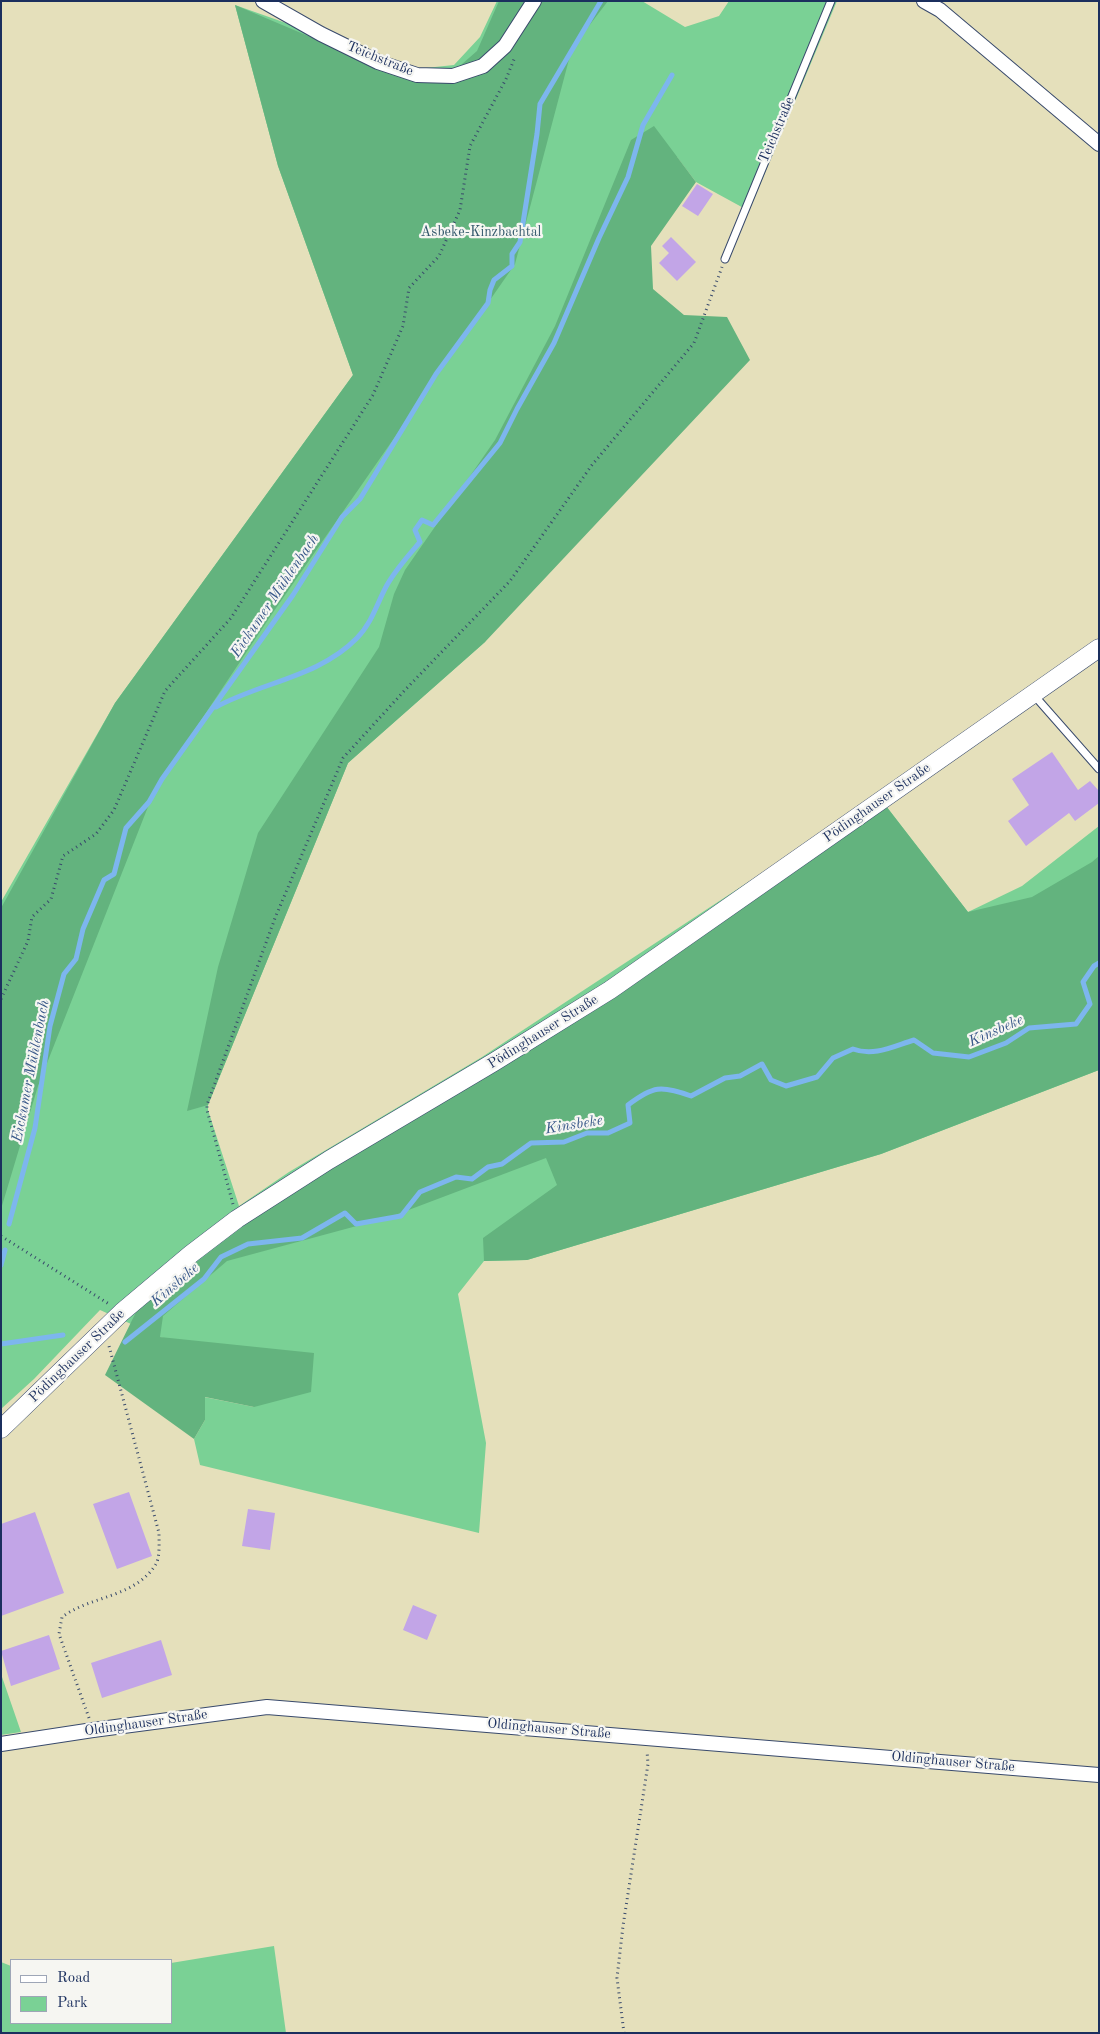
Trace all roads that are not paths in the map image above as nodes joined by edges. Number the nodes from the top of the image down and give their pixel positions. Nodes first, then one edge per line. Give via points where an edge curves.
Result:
1 (263, 1) edge
2 (534, 1) edge
3 (831, 1) edge
4 (924, 1) edge
5 (1099, 144) edge
6 (725, 259) road end
7 (1099, 648) edge
8 (1033, 694) junction
9 (1099, 769) edge
10 (1, 1429) edge
11 (1, 1744) edge
12 (1099, 1774) edge

1 - 2 street, Teichstraße via 378,62 417,75 454,76 482,66 505,46
3 - 6 lane, Teichstraße
4 - 5 street via 940,10
7 - 8 street, Pödinghauser Straße
8 - 9 lane
8 - 10 street, Pödinghauser Straße via 610,990 329,1160 238,1219 122,1312
11 - 12 street, Oldinghauser Straße via 267,1707

